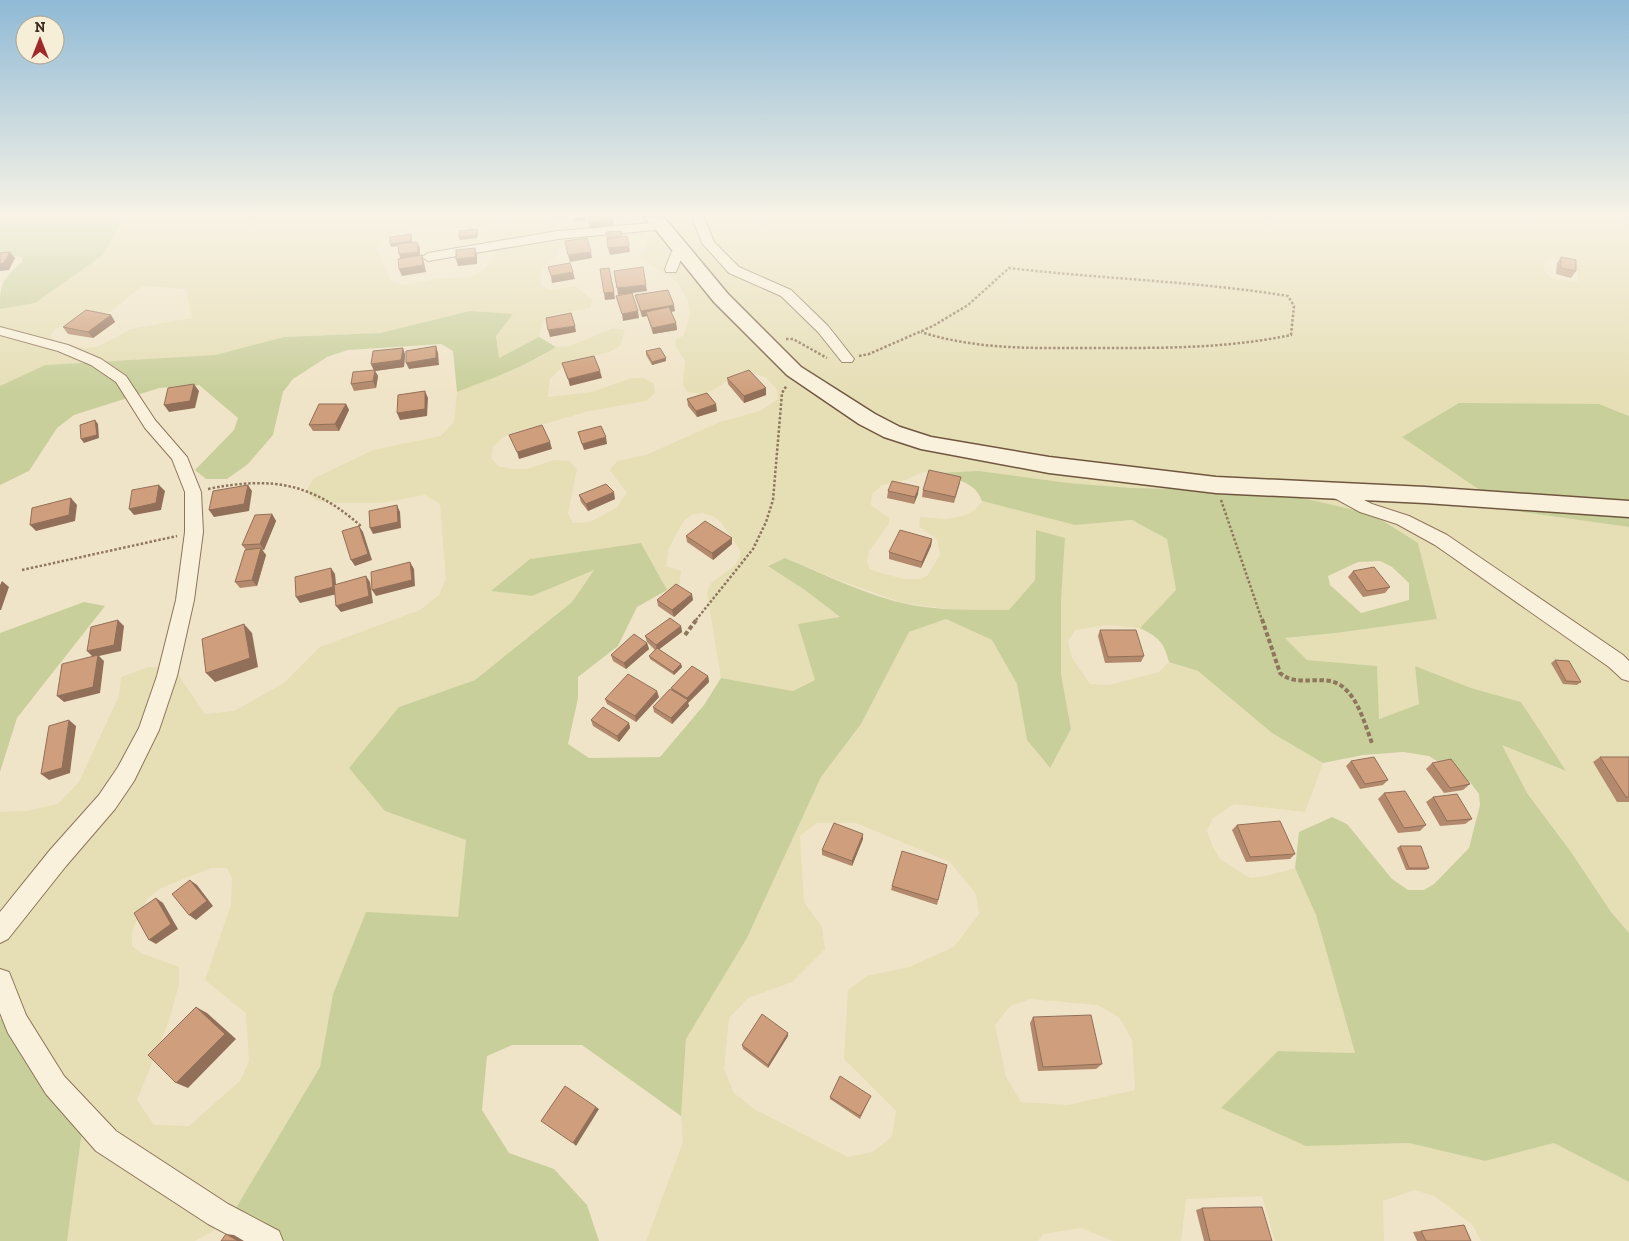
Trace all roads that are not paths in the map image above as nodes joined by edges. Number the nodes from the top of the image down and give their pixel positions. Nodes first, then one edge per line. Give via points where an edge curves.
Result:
1 (694, 275) edge
2 (745, 275) edge
3 (0, 331) edge
4 (847, 359) road end
5 (1333, 490) junction
6 (1629, 509) edge
7 (1629, 673) edge
8 (0, 932) edge
9 (0, 981) edge
10 (265, 1240) edge

1 - 5 main road via 794,371 892,432 929,444 1049,465 1216,485
2 - 4 street via 786,294 823,329
3 - 8 street via 63,348 96,362 121,379 150,424 179,457 192,492 194,532 185,600 167,676 149,730 126,774 106,802
5 - 6 main road
5 - 7 street via 1441,540
9 - 10 street via 17,1024 56,1084 106,1141 218,1214

